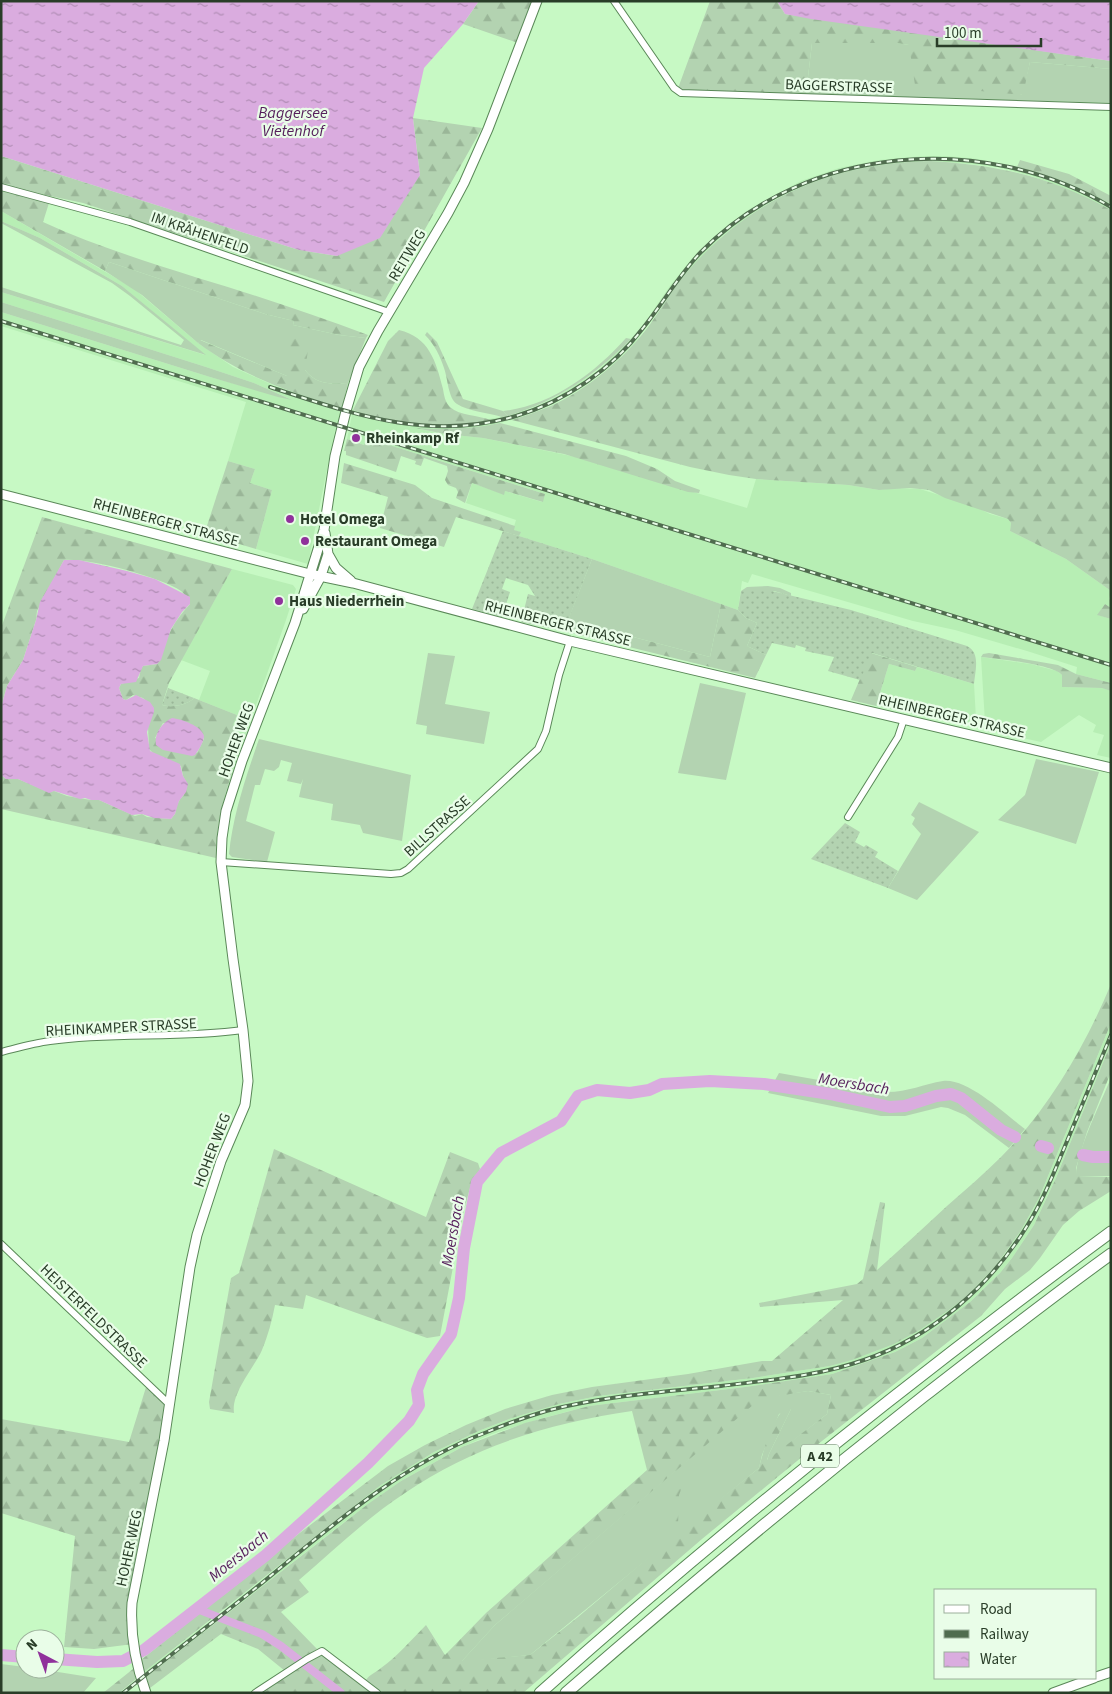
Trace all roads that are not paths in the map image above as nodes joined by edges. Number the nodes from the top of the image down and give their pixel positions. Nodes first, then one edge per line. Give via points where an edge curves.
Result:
1 (537, 1) edge
2 (614, 1) edge
3 (1111, 106) edge
4 (1, 187) edge
5 (389, 312) junction
6 (1, 494) edge
7 (324, 530) junction
8 (328, 554) junction
9 (310, 574) junction
10 (321, 576) junction
11 (353, 583) junction
12 (295, 623) junction
13 (570, 641) junction
14 (904, 720) junction
15 (1111, 768) edge
16 (848, 817) dead end
17 (221, 862) junction
18 (244, 1030) junction
19 (1, 1052) edge
20 (1111, 1232) edge
21 (1, 1244) edge
22 (1111, 1254) edge
23 (170, 1405) junction
24 (1111, 1672) edge
25 (1097, 1676) edge
26 (1090, 1679) edge
27 (146, 1693) edge
28 (255, 1693) edge
29 (377, 1693) edge
30 (540, 1693) edge
31 (566, 1693) edge
32 (1053, 1693) edge

1 - 5 main road, REITWEG via 464,183
2 - 3 street, BAGGERSTRASSE via 674,88 681,93
4 - 5 street, IM KRÄHENFELD via 138,225
5 - 7 main road, REITWEG via 368,348 352,390 335,456
6 - 9 main road, RHEINBERGER STRASSE
7 - 8 main road, REITWEG
7 - 9 main road, REITWEG
8 - 10 main road, REITWEG
8 - 11 main road via 336,568
9 - 10 main road, RHEINBERGER STRASSE
9 - 12 main road, HOHER WEG
10 - 11 main road, RHEINBERGER STRASSE
10 - 12 main road, HOHER WEG
11 - 13 main road, RHEINBERGER STRASSE
12 - 17 main road, HOHER WEG via 230,798
13 - 14 main road, RHEINBERGER STRASSE
13 - 17 street, BILLSTRASSE via 546,731 538,749 408,869 391,874
14 - 15 main road, RHEINBERGER STRASSE
14 - 16 street via 898,737
17 - 18 main road, HOHER WEG
18 - 19 street, RHEINKAMPER STRASSE via 203,1035 48,1041
18 - 23 main road, HOHER WEG via 248,1081 245,1104 221,1161 197,1235
20 - 30 highway, A 42 via 839,1440 702,1552
21 - 23 street, HEISTERFELDSTRASSE
22 - 31 highway, A 42 via 857,1449 718,1562
23 - 27 main road, HOHER WEG via 132,1603 135,1660
24 - 25 main road
26 - 32 main road
28 - 29 street via 322,1651

